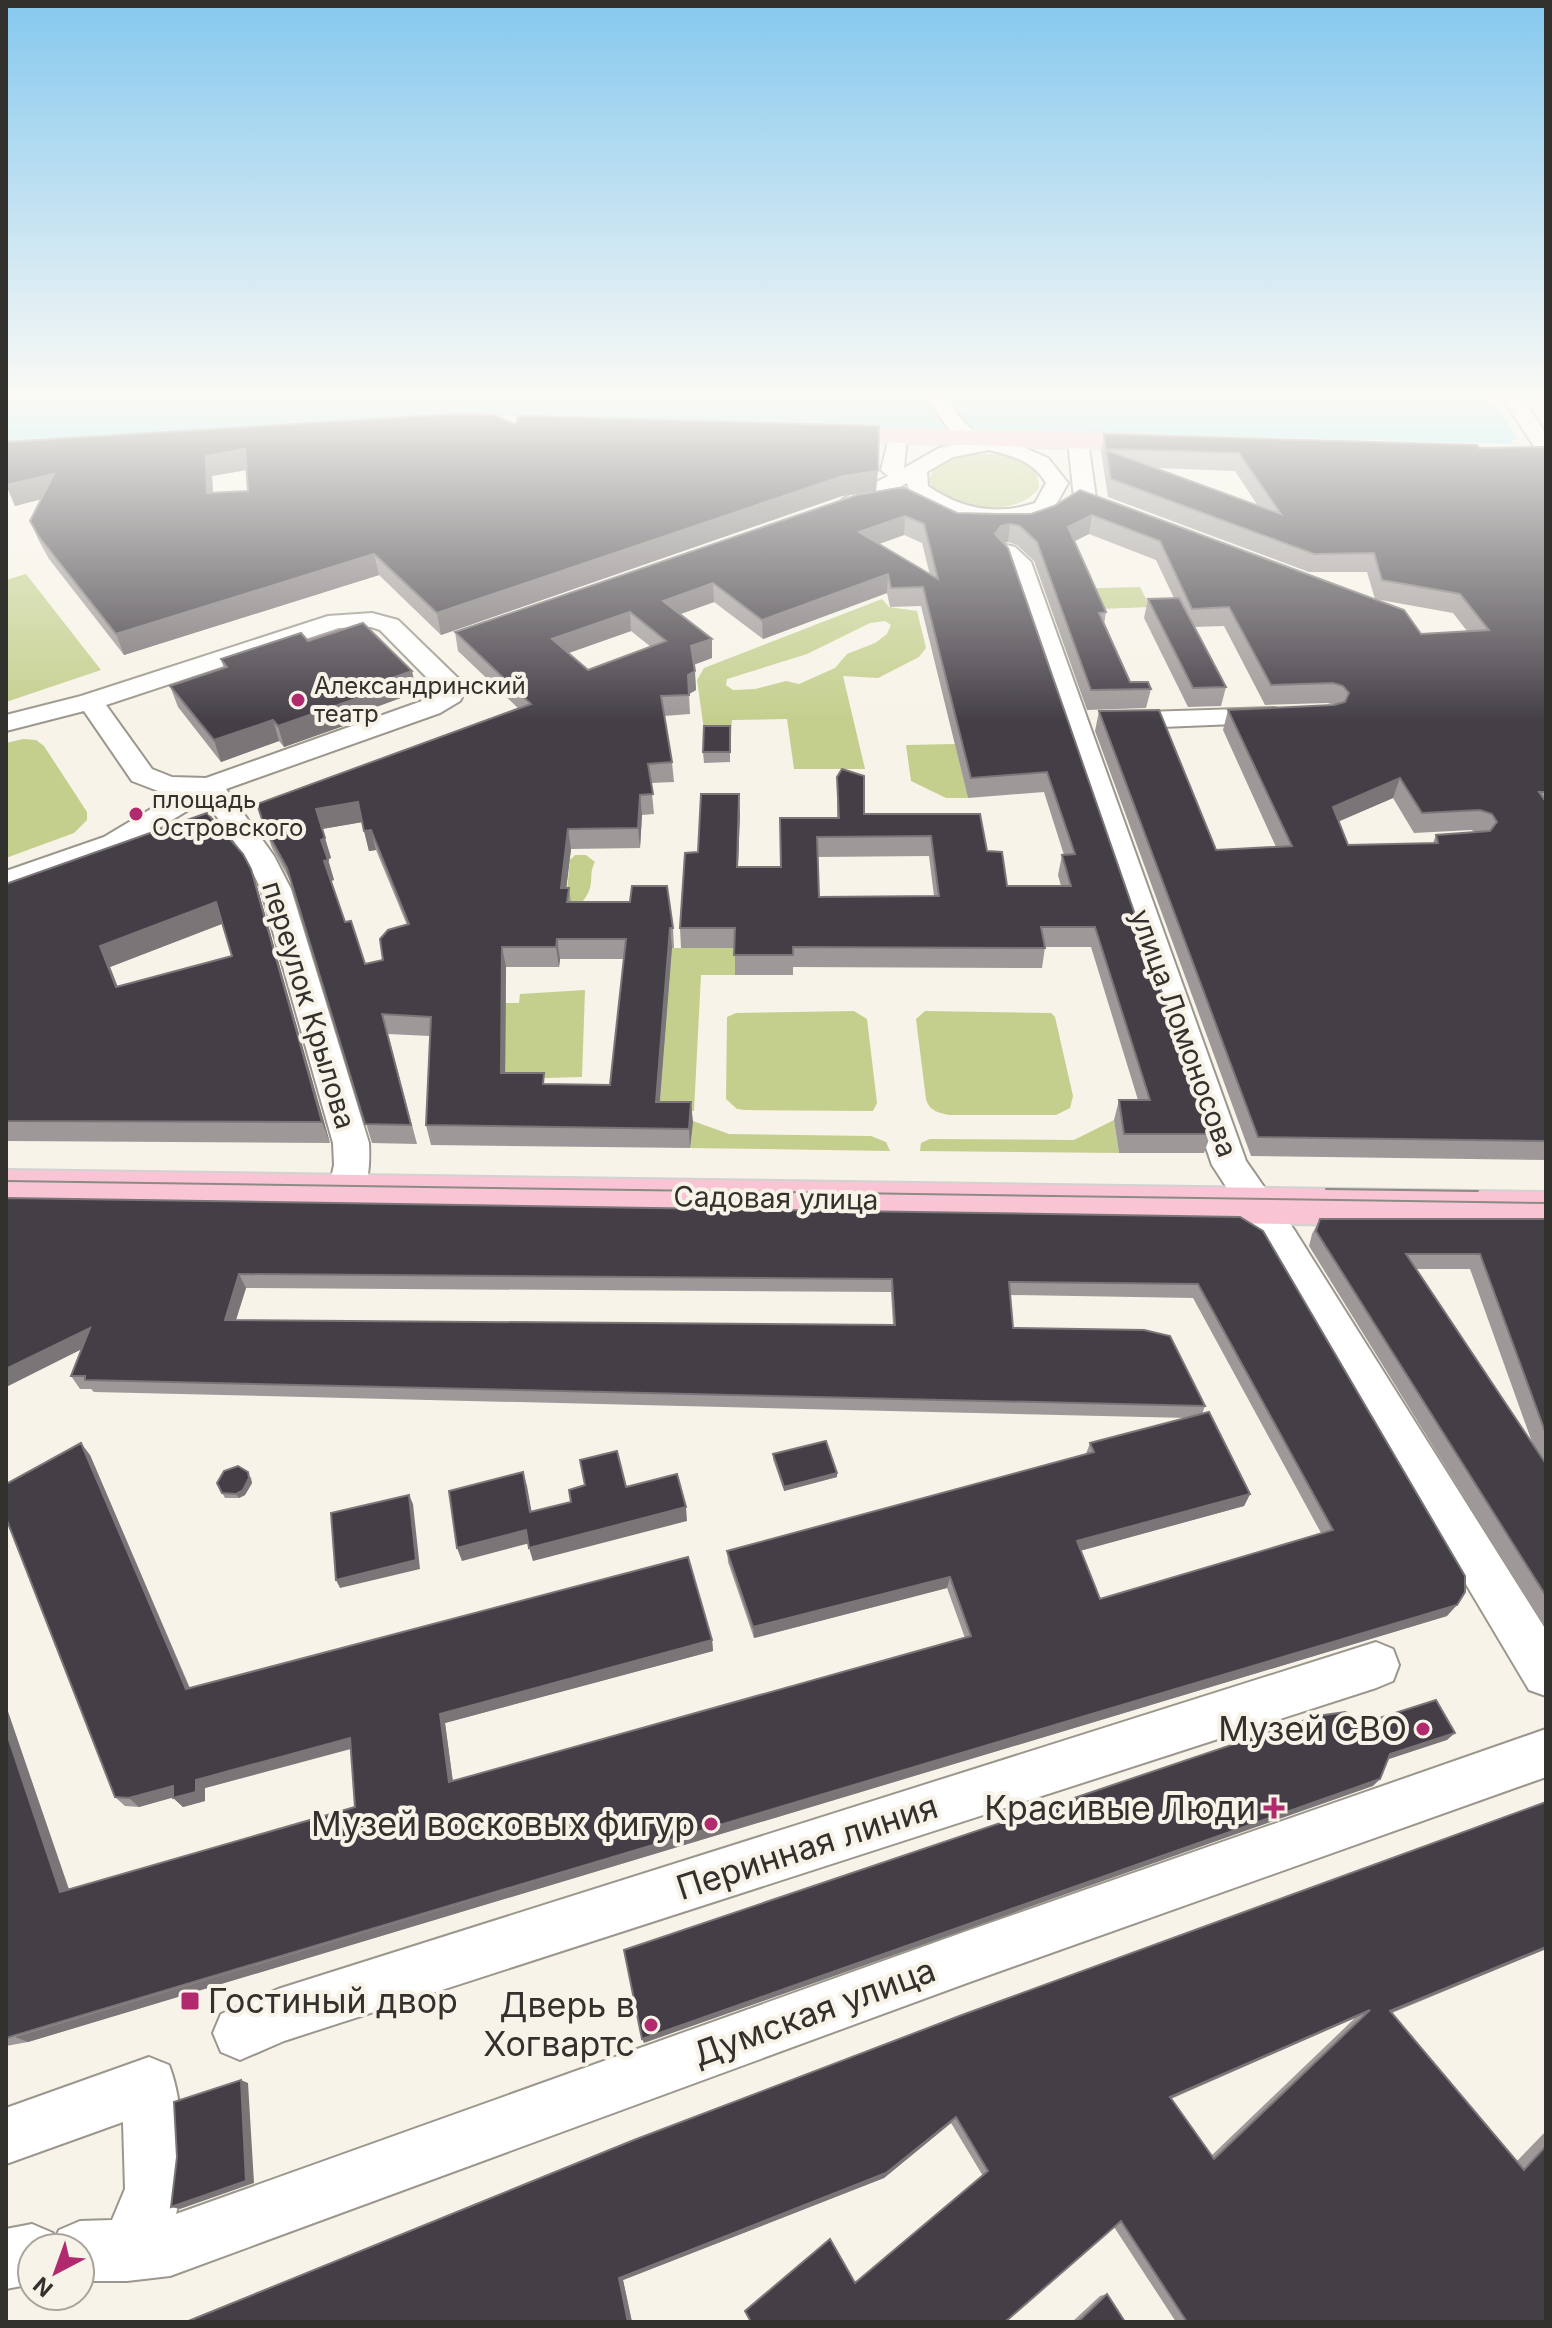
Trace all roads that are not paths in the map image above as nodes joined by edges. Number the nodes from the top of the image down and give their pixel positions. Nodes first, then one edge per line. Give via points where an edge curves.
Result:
1 (849, 505) edge
2 (941, 505) edge
3 (1045, 505) edge
4 (825, 513) edge
5 (1028, 513) junction
6 (981, 517) junction
7 (1013, 546) junction
8 (444, 645) dead end
9 (419, 654) junction
10 (90, 702) junction
11 (1296, 715) edge
12 (1074, 721) junction
13 (6, 723) edge
14 (209, 786) junction
15 (6, 882) edge
16 (6, 1160) edge
17 (349, 1178) junction
18 (1546, 1182) edge
19 (6, 1187) edge
20 (1248, 1192) junction
21 (1546, 1210) edge
22 (1376, 1665) dead end
23 (1546, 1673) edge
24 (1546, 1753) edge
25 (240, 2033) dead end
26 (6, 2136) edge
27 (103, 2251) edge

1 - 4 street
2 - 6 street
3 - 5 street
5 - 6 street
5 - 7 street
6 - 7 street
7 - 12 street, улица Ломоносова
8 - 9 street
9 - 10 street via 389,625 337,621
9 - 14 street via 454,688 442,701
10 - 13 street
10 - 14 street via 142,775 168,785
11 - 12 street
12 - 20 street, улица Ломоносова via 1230,1165
14 - 15 street via 114,843
14 - 17 street, переулок Крылова via 276,889 351,1143
16 - 17 main road, Садовая улица
17 - 19 main road, Садовая улица
17 - 20 main road, Садовая улица
18 - 20 main road, Садовая улица
20 - 21 main road, Садовая улица
20 - 23 street, улица Ломоносова
22 - 25 street, Перинная линия via 278,2016
24 - 27 street, Думская улица via 170,2246
26 - 27 street via 149,2085 154,2189 145,2221

